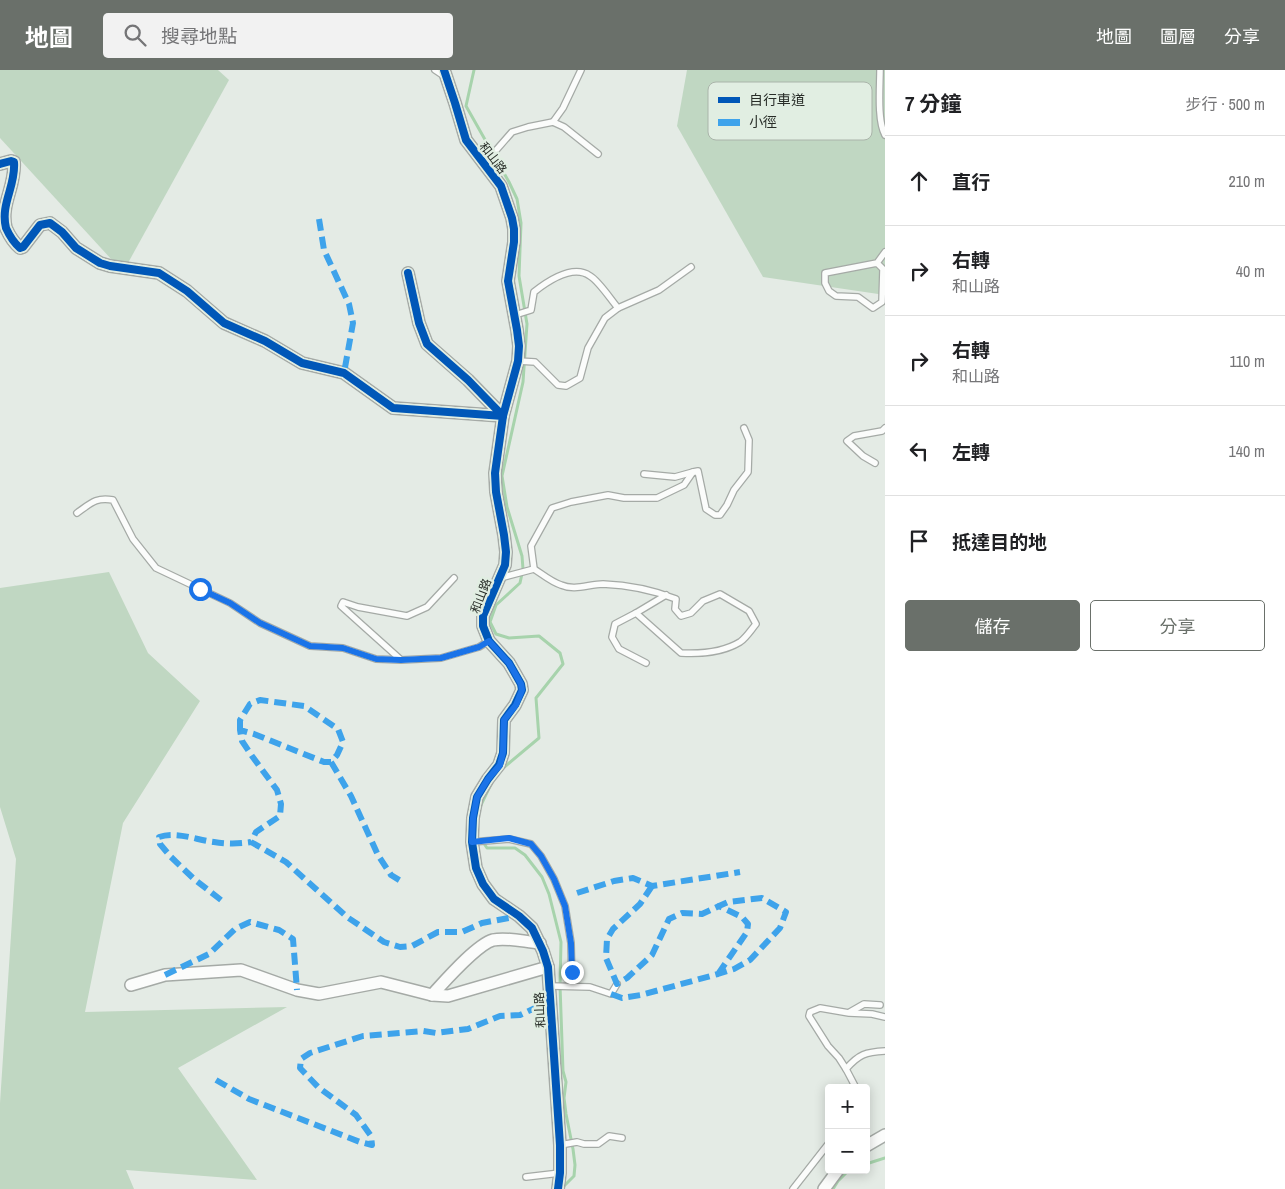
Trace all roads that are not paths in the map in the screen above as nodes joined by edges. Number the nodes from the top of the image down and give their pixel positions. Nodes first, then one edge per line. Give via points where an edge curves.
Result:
1 (435, 70) edge
2 (581, 70) edge
3 (880, 70) edge
4 (445, 74) edge
5 (554, 122) junction
6 (885, 135) edge
7 (598, 154) dead end
8 (0, 164) edge
9 (483, 164) junction
10 (885, 252) edge
11 (878, 263) junction
12 (692, 267) dead end
13 (408, 273) dead end
14 (618, 308) junction
15 (515, 315) junction
16 (518, 361) junction
17 (503, 416) junction
18 (744, 428) dead end
19 (885, 428) edge
20 (875, 463) dead end
21 (693, 472) junction
22 (644, 474) dead end
23 (77, 513) dead end
24 (534, 568) junction
25 (454, 578) dead end
26 (499, 579) junction
27 (666, 595) junction
28 (636, 613) junction
29 (489, 641) junction
30 (401, 660) junction
31 (646, 664) dead end
32 (472, 842) junction
33 (540, 943) junction
34 (548, 967) junction
35 (617, 984) dead end
36 (131, 985) dead end
37 (550, 986) junction
38 (572, 986) junction
39 (432, 995) junction
40 (880, 1004) dead end
41 (849, 1013) junction
42 (885, 1017) edge
43 (885, 1051) edge
44 (846, 1068) junction
45 (854, 1084) edge
46 (885, 1135) edge
47 (622, 1138) dead end
48 (560, 1144) junction
49 (870, 1144) edge
50 (825, 1148) edge
51 (560, 1173) junction
52 (835, 1174) edge
53 (526, 1176) dead end
54 (558, 1189) edge
55 (793, 1189) edge
56 (824, 1189) edge

1 - 4 lane
2 - 5 lane
3 - 6 lane via 880,111
4 - 9 street, 和山路 via 466,140
5 - 7 lane
5 - 9 lane via 512,132
8 - 17 street via 14,162 15,170 2,212 12,241 20,248 40,225 50,223 76,248 100,263 159,273 187,291 224,323 266,341 302,363 344,373 393,408
9 - 15 street, 和山路 via 500,186 513,224 514,242 508,281
10 - 11 lane
11 - 11 lane via 826,273 825,283 836,296 858,297 873,308 882,302 883,269
12 - 14 lane via 659,290
13 - 17 street via 427,344
14 - 15 lane via 592,276 572,271 546,282 534,292 531,310
14 - 16 lane via 605,318 588,348 580,378 566,386 558,385 534,362
15 - 16 street, 和山路
16 - 17 street, 和山路
17 - 26 street, 和山路 via 495,473 506,552
18 - 21 lane via 749,440 748,472 720,515 706,509 698,471
19 - 20 lane via 847,441
21 - 22 lane via 675,477
21 - 24 lane via 684,485 657,498 608,495 552,508 532,546
23 - 30 lane via 94,500 113,500 133,539 156,568 310,646 343,648 376,659
24 - 26 lane
24 - 27 lane via 560,585 574,588 602,584
25 - 30 lane via 427,607 407,616 343,602 341,606
26 - 29 street, 和山路 via 483,616 482,626
27 - 28 lane
27 - 28 lane via 676,599 675,609 681,616 720,594 749,611 756,624 742,642 725,649 681,654
28 - 31 lane via 615,624 612,637 618,649
29 - 30 lane via 441,658
29 - 32 street, 和山路 via 509,663 522,690 516,705 504,720 500,765 477,797
32 - 33 street, 和山路 via 476,868 483,884 494,899 532,928
32 - 38 lane via 509,838 531,844 541,856 565,906 571,943
33 - 34 street, 和山路
33 - 39 street via 491,941 470,955
34 - 37 street, 和山路
34 - 39 street via 448,996
35 - 38 lane via 611,994 590,987
36 - 39 street via 164,975 241,970 297,990 319,994 382,982
37 - 38 lane
37 - 48 street, 和山路
40 - 41 lane via 864,1004
41 - 42 lane
41 - 44 lane via 820,1008 808,1016
43 - 44 lane via 866,1053
44 - 45 lane
46 - 49 street
47 - 48 lane via 609,1136 598,1144
48 - 51 street, 和山路
50 - 55 lane
51 - 53 lane
51 - 54 street, 和山路
52 - 56 street

